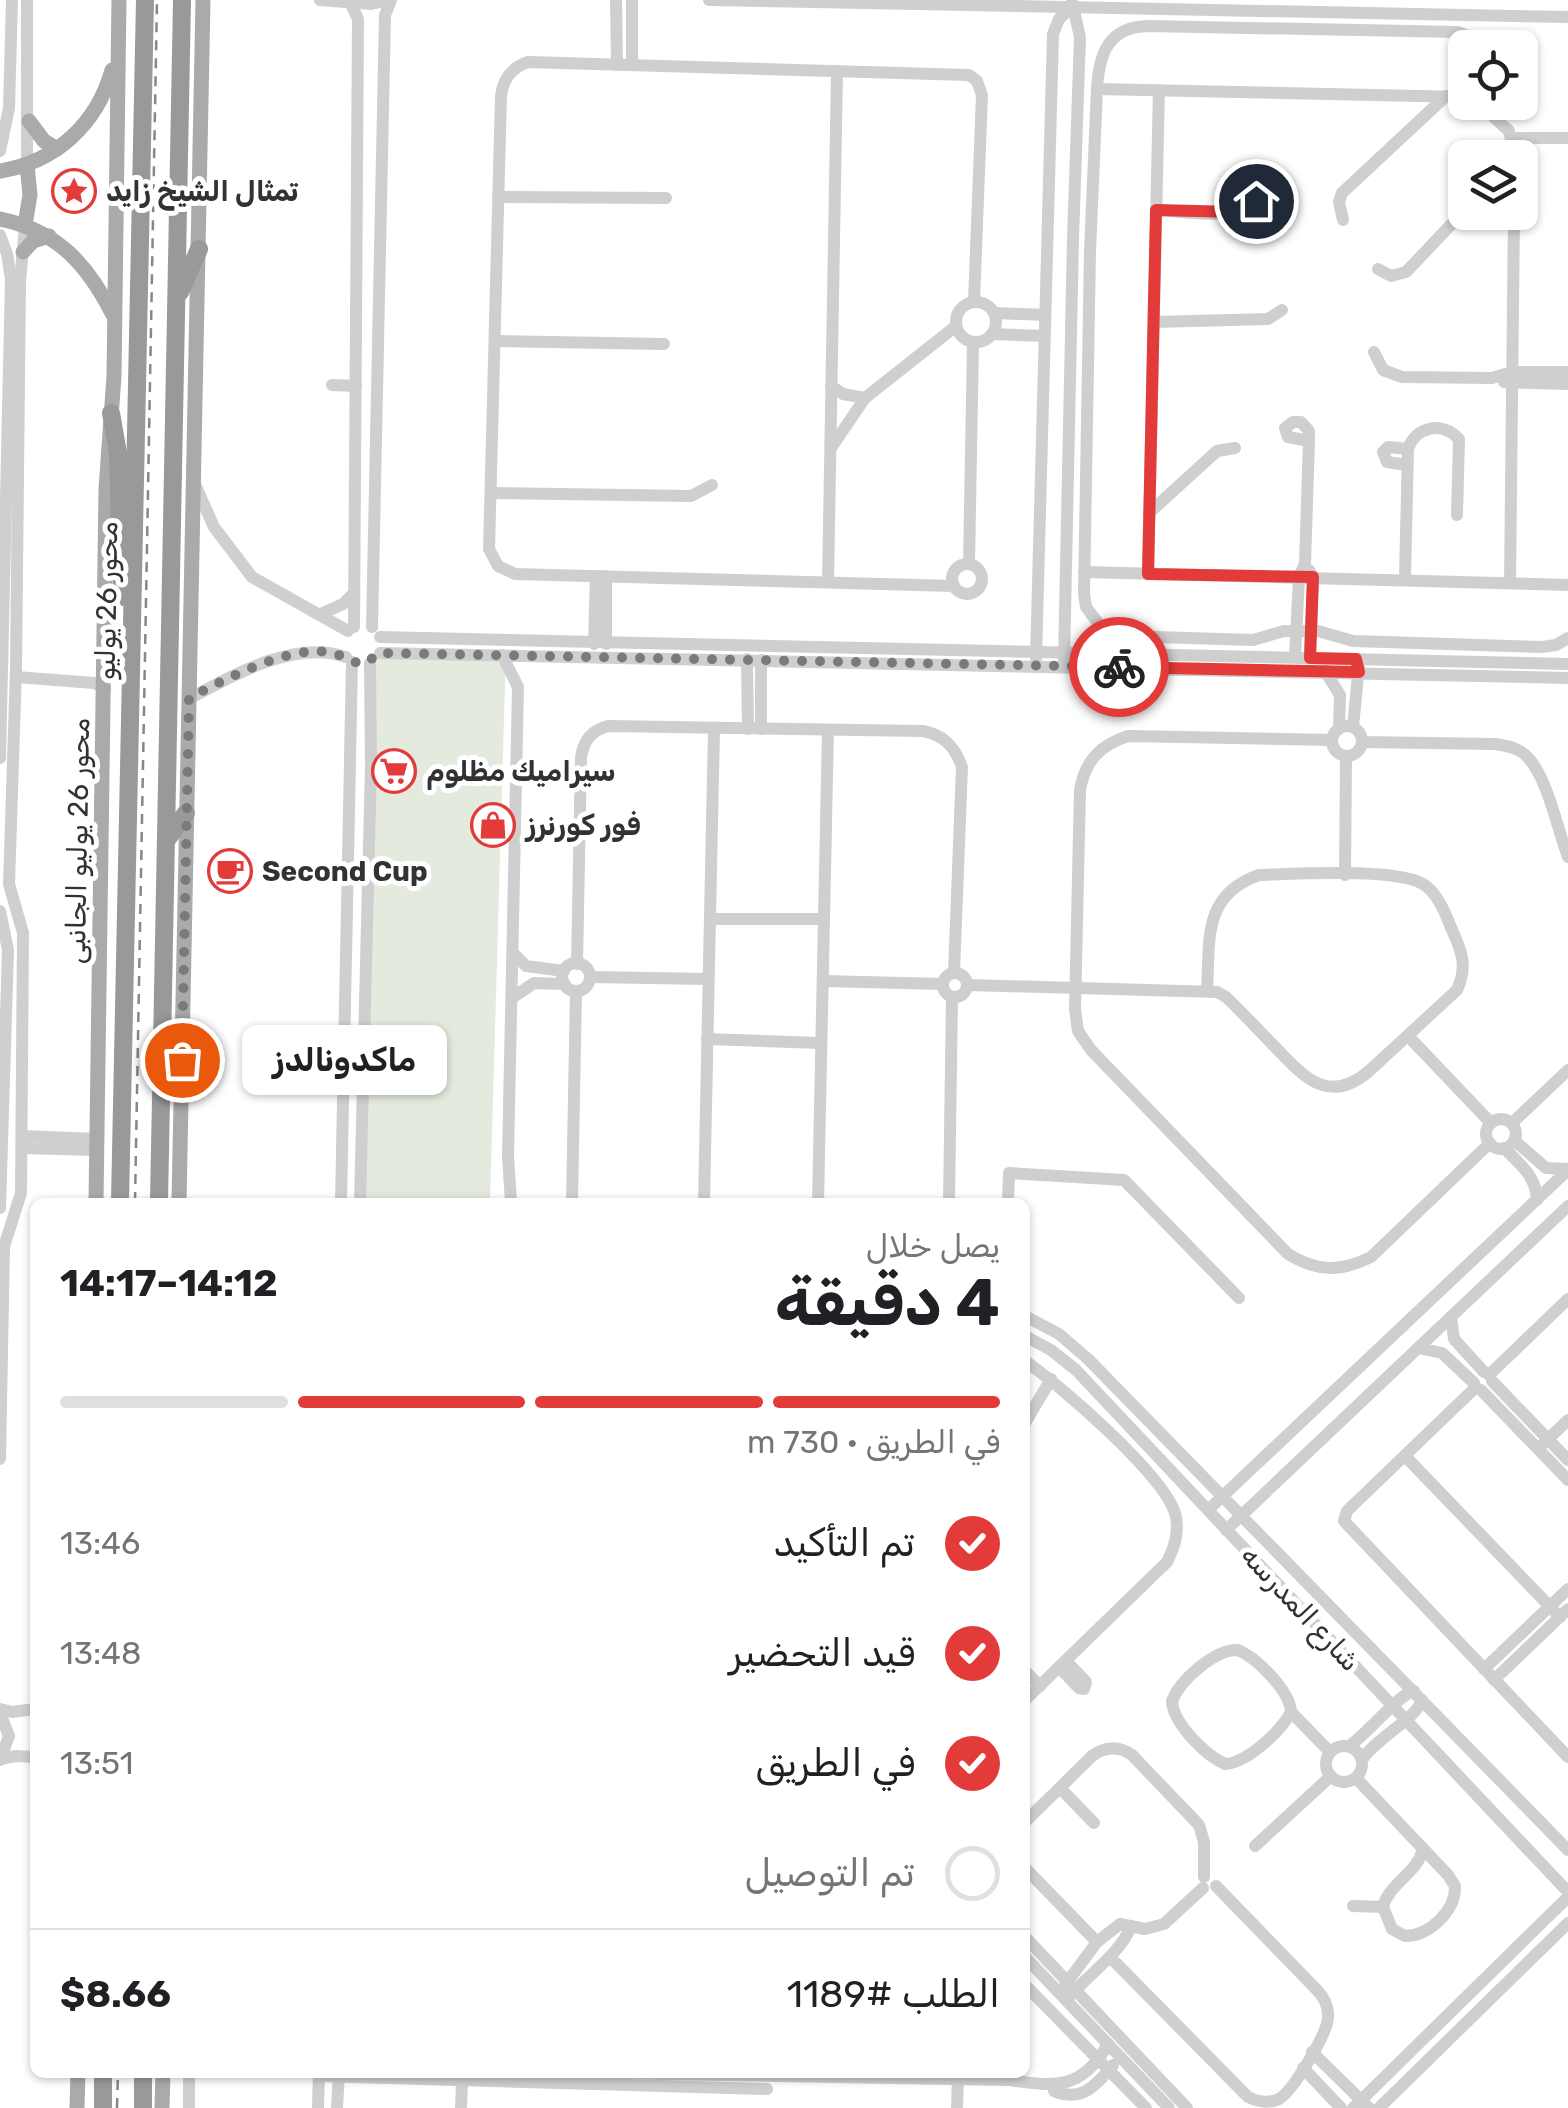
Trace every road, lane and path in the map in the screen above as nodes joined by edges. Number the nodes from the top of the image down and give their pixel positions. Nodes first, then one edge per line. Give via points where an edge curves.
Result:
1 (12, 0) edge
2 (26, 0) edge
3 (119, 0) edge
4 (145, 0) edge
5 (182, 0) edge
6 (320, 0) edge
7 (391, 0) edge
8 (616, 0) edge
9 (632, 0) edge
10 (709, 0) edge
11 (204, 1) edge
12 (350, 1) edge
13 (1072, 4) edge
14 (1568, 17) edge
15 (11, 19) junction
16 (27, 20) junction
17 (1448, 32) edge
18 (119, 44) junction
19 (617, 64) junction
20 (632, 65) junction
21 (837, 70) junction
22 (1097, 89) junction
23 (1159, 90) junction
24 (1446, 96) joint
25 (1499, 120) edge
26 (28, 122) junction
27 (1513, 138) joint
28 (1568, 138) edge
29 (57, 149) junction
30 (0, 151) edge
31 (26, 165) junction
32 (0, 171) edge
33 (1264, 187) dead end
34 (498, 196) junction
35 (666, 198) dead end
36 (1156, 210) junction
37 (0, 219) edge
38 (1343, 220) dead end
39 (25, 225) junction
40 (1448, 228) edge
41 (1514, 230) edge
42 (0, 235) edge
43 (49, 236) junction
44 (1046, 238) junction
45 (1072, 238) junction
46 (199, 249) junction
47 (23, 252) junction
48 (1378, 269) dead end
49 (176, 302) junction
50 (974, 302) junction
51 (1282, 310) dead end
52 (994, 313) junction
53 (1038, 315) junction
54 (115, 319) junction
55 (1154, 322) junction
56 (956, 326) junction
57 (992, 334) junction
58 (1037, 336) junction
59 (495, 341) junction
60 (973, 342) junction
61 (664, 344) dead end
62 (1374, 352) dead end
63 (1512, 378) junction
64 (1565, 378) edge
65 (332, 384) dead end
66 (356, 386) junction
67 (831, 386) junction
68 (865, 398) junction
69 (111, 414) junction
70 (1042, 414) junction
71 (1069, 414) junction
72 (1310, 441) dead end
73 (1235, 448) dead end
74 (1408, 448) junction
75 (830, 450) junction
76 (1407, 465) junction
77 (193, 480) junction
78 (712, 485) dead end
79 (491, 493) junction
80 (1150, 513) junction
81 (1458, 515) dead end
82 (969, 564) junction
83 (1084, 572) junction
84 (1148, 574) junction
85 (601, 576) junction
86 (1306, 577) junction
87 (1405, 580) junction
88 (828, 582) junction
89 (1510, 583) junction
90 (1568, 585) edge
91 (954, 586) junction
92 (18, 590) junction
93 (2, 591) edge
94 (354, 593) junction
95 (321, 614) junction
96 (351, 629) junction
97 (376, 632) junction
98 (1304, 632) junction
99 (416, 638) junction
100 (1568, 638) edge
101 (600, 644) junction
102 (697, 652) junction
103 (415, 654) junction
104 (798, 654) junction
105 (502, 656) junction
106 (532, 656) junction
107 (1302, 657) junction
108 (375, 658) junction
109 (1036, 658) junction
110 (349, 659) junction
111 (1064, 659) junction
112 (754, 660) junction
113 (132, 661) junction
114 (1328, 664) junction
115 (1568, 664) edge
116 (1357, 666) junction
117 (106, 668) junction
118 (16, 673) junction
119 (1568, 678) edge
120 (518, 687) junction
121 (105, 690) junction
122 (1347, 696) junction
123 (189, 698) junction
124 (714, 728) junction
125 (754, 729) junction
126 (828, 730) junction
127 (1341, 732) junction
128 (5, 736) edge
129 (1362, 742) junction
130 (5, 755) edge
131 (1346, 756) junction
132 (186, 812) junction
133 (166, 842) junction
134 (1568, 858) edge
135 (1344, 875) junction
136 (0, 910) edge
137 (710, 919) junction
138 (824, 919) junction
139 (513, 952) junction
140 (954, 972) junction
141 (535, 976) junction
142 (571, 977) junction
143 (590, 977) junction
144 (708, 979) junction
145 (823, 981) junction
146 (943, 984) junction
147 (968, 985) junction
148 (1075, 988) junction
149 (1207, 990) junction
150 (952, 996) junction
151 (512, 998) junction
152 (1408, 1037) junction
153 (707, 1039) junction
154 (821, 1044) junction
155 (6, 1057) junction
156 (21, 1057) junction
157 (1568, 1070) edge
158 (1491, 1123) junction
159 (1512, 1123) junction
160 (22, 1142) junction
161 (97, 1144) junction
162 (1503, 1144) junction
163 (121, 1161) junction
164 (1534, 1169) junction
165 (1568, 1170) edge
166 (96, 1198) edge
167 (110, 1198) edge
168 (120, 1198) edge
169 (159, 1198) edge
170 (179, 1198) edge
171 (341, 1198) edge
172 (360, 1198) edge
173 (510, 1198) edge
174 (572, 1198) edge
175 (704, 1198) edge
176 (818, 1198) edge
177 (950, 1198) edge
178 (1008, 1198) edge
179 (1537, 1200) junction
180 (1568, 1206) edge
181 (0, 1208) edge
182 (1480, 1253) junction
183 (1499, 1271) junction
184 (1239, 1298) dead end
185 (1568, 1299) edge
186 (2, 1306) edge
187 (1451, 1317) junction
188 (1030, 1319) edge
189 (1030, 1339) edge
190 (1458, 1346) junction
191 (1418, 1348) junction
192 (1447, 1356) junction
193 (1030, 1364) edge
194 (1051, 1379) junction
195 (1483, 1381) junction
196 (1132, 1406) junction
197 (1030, 1415) edge
198 (1121, 1418) junction
199 (1568, 1420) edge
200 (1543, 1444) junction
201 (1405, 1456) junction
202 (0, 1459) edge
203 (1568, 1460) edge
204 (1568, 1480) edge
205 (1224, 1496) junction
206 (1208, 1510) junction
207 (1242, 1514) junction
208 (1226, 1530) junction
209 (1568, 1589) edge
210 (1559, 1611) edge
211 (1489, 1674) junction
212 (1030, 1675) edge
213 (1040, 1686) junction
214 (1030, 1695) edge
215 (1418, 1695) junction
216 (1393, 1706) junction
217 (30, 1710) edge
218 (0, 1711) edge
219 (1291, 1712) junction
220 (1405, 1718) junction
221 (1348, 1746) junction
222 (1330, 1752) junction
223 (1568, 1756) edge
224 (30, 1758) edge
225 (0, 1759) edge
226 (1362, 1760) junction
227 (1331, 1776) junction
228 (1356, 1778) junction
229 (1060, 1788) junction
230 (1030, 1817) edge
231 (1094, 1823) dead end
232 (1255, 1846) dead end
233 (1423, 1849) junction
234 (1568, 1850) edge
235 (1030, 1873) edge
236 (1208, 1884) junction
237 (1568, 1895) edge
238 (1353, 1906) dead end
239 (1383, 1907) junction
240 (1568, 1923) edge
241 (1131, 1926) junction
242 (1097, 1942) junction
243 (1030, 1943) edge
244 (1111, 1958) junction
245 (1030, 1961) edge
246 (1030, 1990) edge
247 (1067, 1991) junction
248 (1108, 2044) junction
249 (1312, 2052) junction
250 (1119, 2056) junction
251 (1104, 2064) junction
252 (1303, 2068) junction
253 (78, 2078) edge
254 (104, 2078) edge
255 (144, 2078) edge
256 (163, 2078) edge
257 (189, 2078) edge
258 (318, 2078) edge
259 (339, 2078) edge
260 (421, 2078) edge
261 (508, 2078) edge
262 (660, 2078) edge
263 (707, 2078) edge
264 (973, 2078) edge
265 (1011, 2078) edge
266 (958, 2079) junction
267 (462, 2080) junction
268 (767, 2084) junction
269 (1050, 2088) junction
270 (1361, 2106) edge
271 (77, 2108) edge
272 (103, 2108) edge
273 (143, 2108) edge
274 (162, 2108) edge
275 (189, 2108) edge
276 (318, 2108) edge
277 (337, 2108) edge
278 (461, 2108) edge
279 (766, 2108) edge
280 (956, 2108) edge
281 (1071, 2108) edge
282 (1146, 2108) edge
283 (1169, 2108) edge
284 (1187, 2108) edge
285 (1341, 2108) edge
286 (1379, 2108) edge

1 - 15 street
2 - 16 street
3 - 18 main road, محور 26 يوليو الجانبى
4 - 113 highway, محور 26 يوليو
5 - 49 highway
6 - 12 street
7 - 12 street
7 - 97 street via 385,15
8 - 19 street
9 - 20 street
10 - 13 street
11 - 46 main road
12 - 66 street via 358,19
13 - 14 street
13 - 44 street via 1054,34
13 - 45 street via 1080,37
15 - 16 street
15 - 30 street via 9,108
16 - 26 street
17 - 22 street via 1134,27 1102,52
18 - 29 main road via 106,92
18 - 54 main road, محور 26 يوليو الجانبى
19 - 20 street
19 - 34 street via 528,62 509,74 501,96
20 - 21 street
21 - 50 street via 964,74 980,85
21 - 67 street
22 - 23 street
22 - 83 street
23 - 24 street
23 - 36 street
24 - 38 street via 1348,186 1338,202
25 - 27 street
26 - 29 main road
26 - 31 street
27 - 28 street
29 - 31 main road
31 - 32 main road
31 - 39 main road
33 - 36 street via 1256,201 1236,212
34 - 35 street
34 - 59 street
36 - 55 street
37 - 39 main road
39 - 43 main road
39 - 47 street
40 - 48 street via 1406,272 1392,276
41 - 63 street
42 - 93 street via 11,279
43 - 47 main road
43 - 54 main road via 89,272
44 - 45 street
44 - 53 street
45 - 71 street
46 - 49 highway
46 - 77 main road
47 - 92 street
49 - 133 highway
50 - 52 street
50 - 56 street via 962,308
51 - 55 street via 1268,319
52 - 53 street
52 - 57 street
53 - 58 street
54 - 69 main road, محور 26 يوليو الجانبى
55 - 80 street
56 - 60 street
56 - 68 street
57 - 58 street
57 - 60 street
58 - 70 street
59 - 61 street
59 - 79 street
60 - 82 street
62 - 63 street via 1392,376
63 - 64 street
63 - 89 street
65 - 66 street
66 - 94 street
67 - 68 street
67 - 75 street
68 - 75 street
69 - 113 highway via 123,620
69 - 117 main road, محور 26 يوليو الجانبى
70 - 71 street
70 - 109 street
71 - 111 street
72 - 86 street
73 - 80 street via 1217,451
74 - 76 street
74 - 76 street via 1388,447 1382,456
74 - 81 street via 1426,428 1459,438
75 - 88 street
76 - 87 street
77 - 95 street via 214,528 252,577
77 - 123 main road
78 - 79 street via 690,496
79 - 85 street via 490,549 502,570
80 - 84 street
82 - 91 street via 956,569
82 - 91 street via 980,571 981,585 970,593
83 - 84 street
83 - 98 street via 1086,606 1112,633 1254,640
84 - 86 street
85 - 88 street
85 - 101 street
86 - 87 street
86 - 98 street
87 - 89 street
88 - 91 street
89 - 90 street
92 - 93 street
92 - 118 street
93 - 128 street
94 - 95 street
94 - 96 street
95 - 96 street
96 - 97 street
96 - 110 street via 342,644
97 - 99 street
97 - 108 street
98 - 100 street via 1353,641 1542,648
98 - 107 street
99 - 101 street
99 - 103 street
101 - 102 street
102 - 104 street
102 - 106 street
102 - 112 street
103 - 105 street
103 - 108 street
104 - 109 street
104 - 112 street
105 - 106 street
105 - 120 street
106 - 120 street
107 - 111 street
107 - 114 street
108 - 110 street
108 - 172 street
109 - 111 street
110 - 123 street via 306,652
110 - 171 street
111 - 114 street
112 - 125 street
113 - 163 highway, محور 26 يوليو
114 - 116 street
114 - 122 street
115 - 116 street
116 - 119 street
116 - 122 street
117 - 118 street via 90,674
117 - 121 main road, محور 26 يوليو الجانبى
118 - 121 street via 94,682
118 - 128 street
120 - 139 street
121 - 161 main road, محور 26 يوليو الجانبى
122 - 127 street
123 - 132 main road
124 - 125 street
124 - 137 street
124 - 142 street via 608,726 588,736 581,757
125 - 126 street
126 - 138 street
126 - 140 street via 934,733 958,756
127 - 129 street via 1358,730
127 - 131 street via 1336,751
127 - 148 street via 1128,736 1095,754 1080,790
128 - 130 street
129 - 131 street
129 - 134 street via 1495,744 1522,752 1539,777
130 - 156 street via 9,884 23,932
131 - 135 street
132 - 133 highway
132 - 170 main road
133 - 169 highway
135 - 149 street via 1259,876 1228,892 1211,922
135 - 152 street via 1419,881 1436,896 1463,954 1456,990
136 - 155 street via 8,950
137 - 138 street
137 - 144 street
138 - 145 street
139 - 141 street
139 - 151 street
140 - 146 street
140 - 147 street
141 - 142 street
141 - 151 street
142 - 143 street via 586,968
142 - 143 street via 587,986
142 - 174 street
143 - 144 street
144 - 153 street
145 - 146 street
145 - 154 street
146 - 150 street
147 - 148 street
147 - 150 street
148 - 149 street
148 - 162 street via 1075,1020 1084,1041 1303,1263 1337,1269 1371,1257
149 - 152 street via 1226,997 1308,1079 1328,1087 1358,1080
150 - 177 street
151 - 173 street
152 - 158 street
153 - 154 street
153 - 175 street
154 - 176 street
155 - 156 street
155 - 181 street
156 - 160 street
157 - 159 street
158 - 159 street
158 - 162 street via 1487,1135
159 - 162 street via 1516,1131
160 - 161 street
160 - 186 street via 20,1201 4,1247
161 - 166 main road, محور 26 يوليو الجانبى
162 - 164 street
163 - 167 highway
163 - 168 highway, محور 26 يوليو
164 - 165 street
164 - 179 street
165 - 179 street
178 - 184 street via 1009,1173 1124,1180
179 - 182 street
180 - 183 street
182 - 183 street
182 - 205 street
183 - 187 street
185 - 195 street
186 - 202 street
187 - 190 street
187 - 191 street
188 - 196 street, شارع المدرسه via 1074,1346
189 - 198 street, شارع المدرسه via 1064,1360
190 - 192 street
190 - 195 street
191 - 192 street
191 - 207 street
192 - 195 street
193 - 194 street
194 - 197 street
194 - 213 street via 1161,1488 1177,1532 1167,1562
195 - 200 street
195 - 201 street
196 - 198 street
196 - 205 street, شارع المدرسه
198 - 206 street, شارع المدرسه
199 - 200 street
200 - 203 street
200 - 204 street
201 - 210 street
201 - 211 street via 1344,1520
205 - 206 street
205 - 207 street, شارع المدرسه
206 - 208 street, شارع المدرسه
207 - 208 street
207 - 215 street, شارع المدرسه
208 - 216 street, شارع المدرسه
209 - 210 street
210 - 211 street
211 - 223 street
212 - 213 street
213 - 214 street
215 - 216 street via 1402,1694
215 - 220 street via 1418,1710
215 - 234 street, شارع المدرسه
216 - 220 street, شارع المدرسه
216 - 221 street
217 - 218 street
218 - 225 street via 9,1736
219 - 219 street via 1243,1759 1225,1764 1166,1701 1216,1655 1238,1650 1287,1697
219 - 222 street
220 - 226 street
220 - 237 street, شارع المدرسه
221 - 222 street
221 - 226 street
222 - 227 street
224 - 225 street
226 - 228 street
227 - 228 street
227 - 232 street
228 - 233 street
229 - 230 street
229 - 231 street
229 - 236 street via 1098,1752 1126,1751 1199,1824
233 - 239 street
233 - 239 street via 1452,1880 1451,1906 1413,1936 1392,1928
235 - 242 street
236 - 241 street via 1164,1924
236 - 249 street via 1322,1995 1328,2020
237 - 270 street
238 - 239 street
240 - 286 street
241 - 242 street via 1123,1923
241 - 244 street
242 - 247 street
243 - 247 street
244 - 247 street
244 - 252 street via 1248,2097 1281,2098
245 - 247 street
246 - 251 street
247 - 248 street
247 - 284 street
248 - 250 street
248 - 251 street
249 - 252 street
249 - 270 street
250 - 251 street
250 - 283 street
251 - 269 street
251 - 282 street
252 - 285 street
253 - 271 main road
254 - 272 highway
255 - 273 highway
256 - 274 main road
257 - 275 street
258 - 276 street
259 - 277 street
260 - 267 street
261 - 267 street
262 - 268 street
263 - 268 street
264 - 266 street
265 - 269 street
266 - 268 street
266 - 280 street
267 - 278 street
268 - 279 street
269 - 281 street

